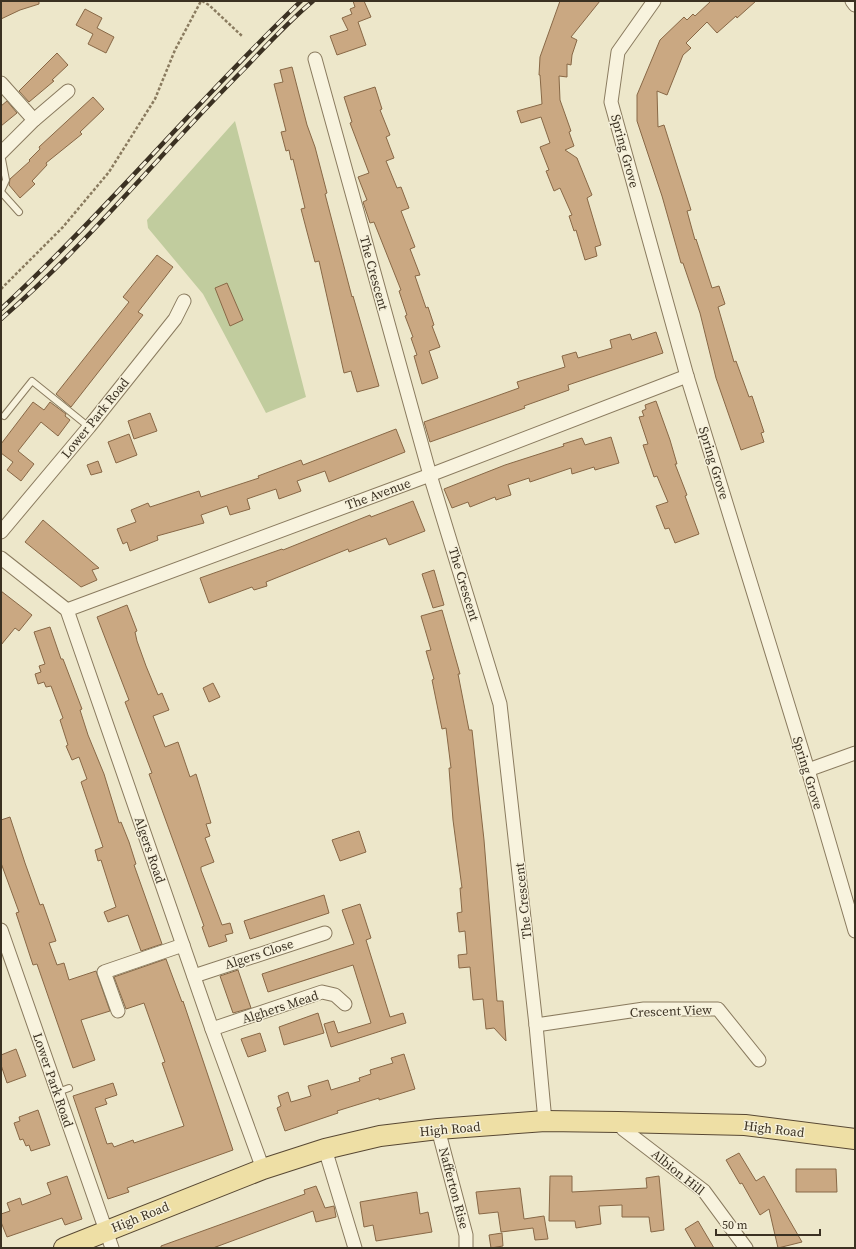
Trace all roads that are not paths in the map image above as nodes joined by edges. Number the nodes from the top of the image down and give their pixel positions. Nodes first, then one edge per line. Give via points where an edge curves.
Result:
1 (654, 1) edge
2 (852, 1) edge
3 (855, 5) edge
4 (315, 59) dead end
5 (1, 83) edge
6 (68, 91) dead end
7 (34, 120) junction
8 (1, 153) edge
9 (1, 191) edge
10 (19, 212) dead end
11 (184, 301) dead end
12 (687, 376) junction
13 (4, 416) dead end
14 (89, 427) junction
15 (430, 475) junction
16 (1, 532) edge
17 (1, 558) edge
18 (67, 610) junction
19 (855, 753) edge
20 (808, 770) junction
21 (1, 930) edge
22 (855, 931) edge
23 (325, 933) dead end
24 (183, 945) junction
25 (194, 976) junction
26 (345, 1004) dead end
27 (118, 1011) dead end
28 (536, 1025) junction
29 (212, 1029) junction
30 (758, 1060) dead end
31 (545, 1122) junction
32 (618, 1122) junction
33 (438, 1129) junction
34 (855, 1139) edge
35 (325, 1149) junction
36 (263, 1169) junction
37 (109, 1239) edge
38 (64, 1248) edge
39 (355, 1248) edge
40 (466, 1248) edge
41 (746, 1248) edge

1 - 12 street, Spring Grove via 618,52 611,102
2 - 3 street
4 - 15 street, The Crescent
5 - 7 street
6 - 7 street
7 - 8 street
8 - 9 lane via 6,180
9 - 10 lane
11 - 14 street, Lower Park Road via 175,319
12 - 15 street, The Avenue
12 - 20 street, Spring Grove
13 - 14 lane via 32,381
14 - 16 street, Lower Park Road
15 - 18 street, The Avenue
15 - 28 street, The Crescent via 500,704
17 - 18 street
18 - 24 street, Algers Road
19 - 20 street
20 - 22 street, Spring Grove
21 - 37 street, Lower Park Road via 64,1090
23 - 25 street, Algers Close
24 - 25 street, Algers Road
24 - 27 street via 104,972
25 - 29 street, Algers Road
26 - 29 street, Alghers Mead via 335,995 322,992
28 - 30 street, Crescent View via 644,1009 718,1008
28 - 31 street, The Crescent
29 - 36 street, Algers Road
31 - 32 main road, High Road
31 - 33 main road, High Road
32 - 34 main road, High Road via 745,1125
32 - 41 street, Albion Hill via 623,1129 704,1191
33 - 35 main road, High Road via 380,1136
33 - 40 street, Nafferton Rise via 466,1235
35 - 36 main road, High Road
35 - 39 street
36 - 37 main road, High Road
37 - 38 main road, High Road

